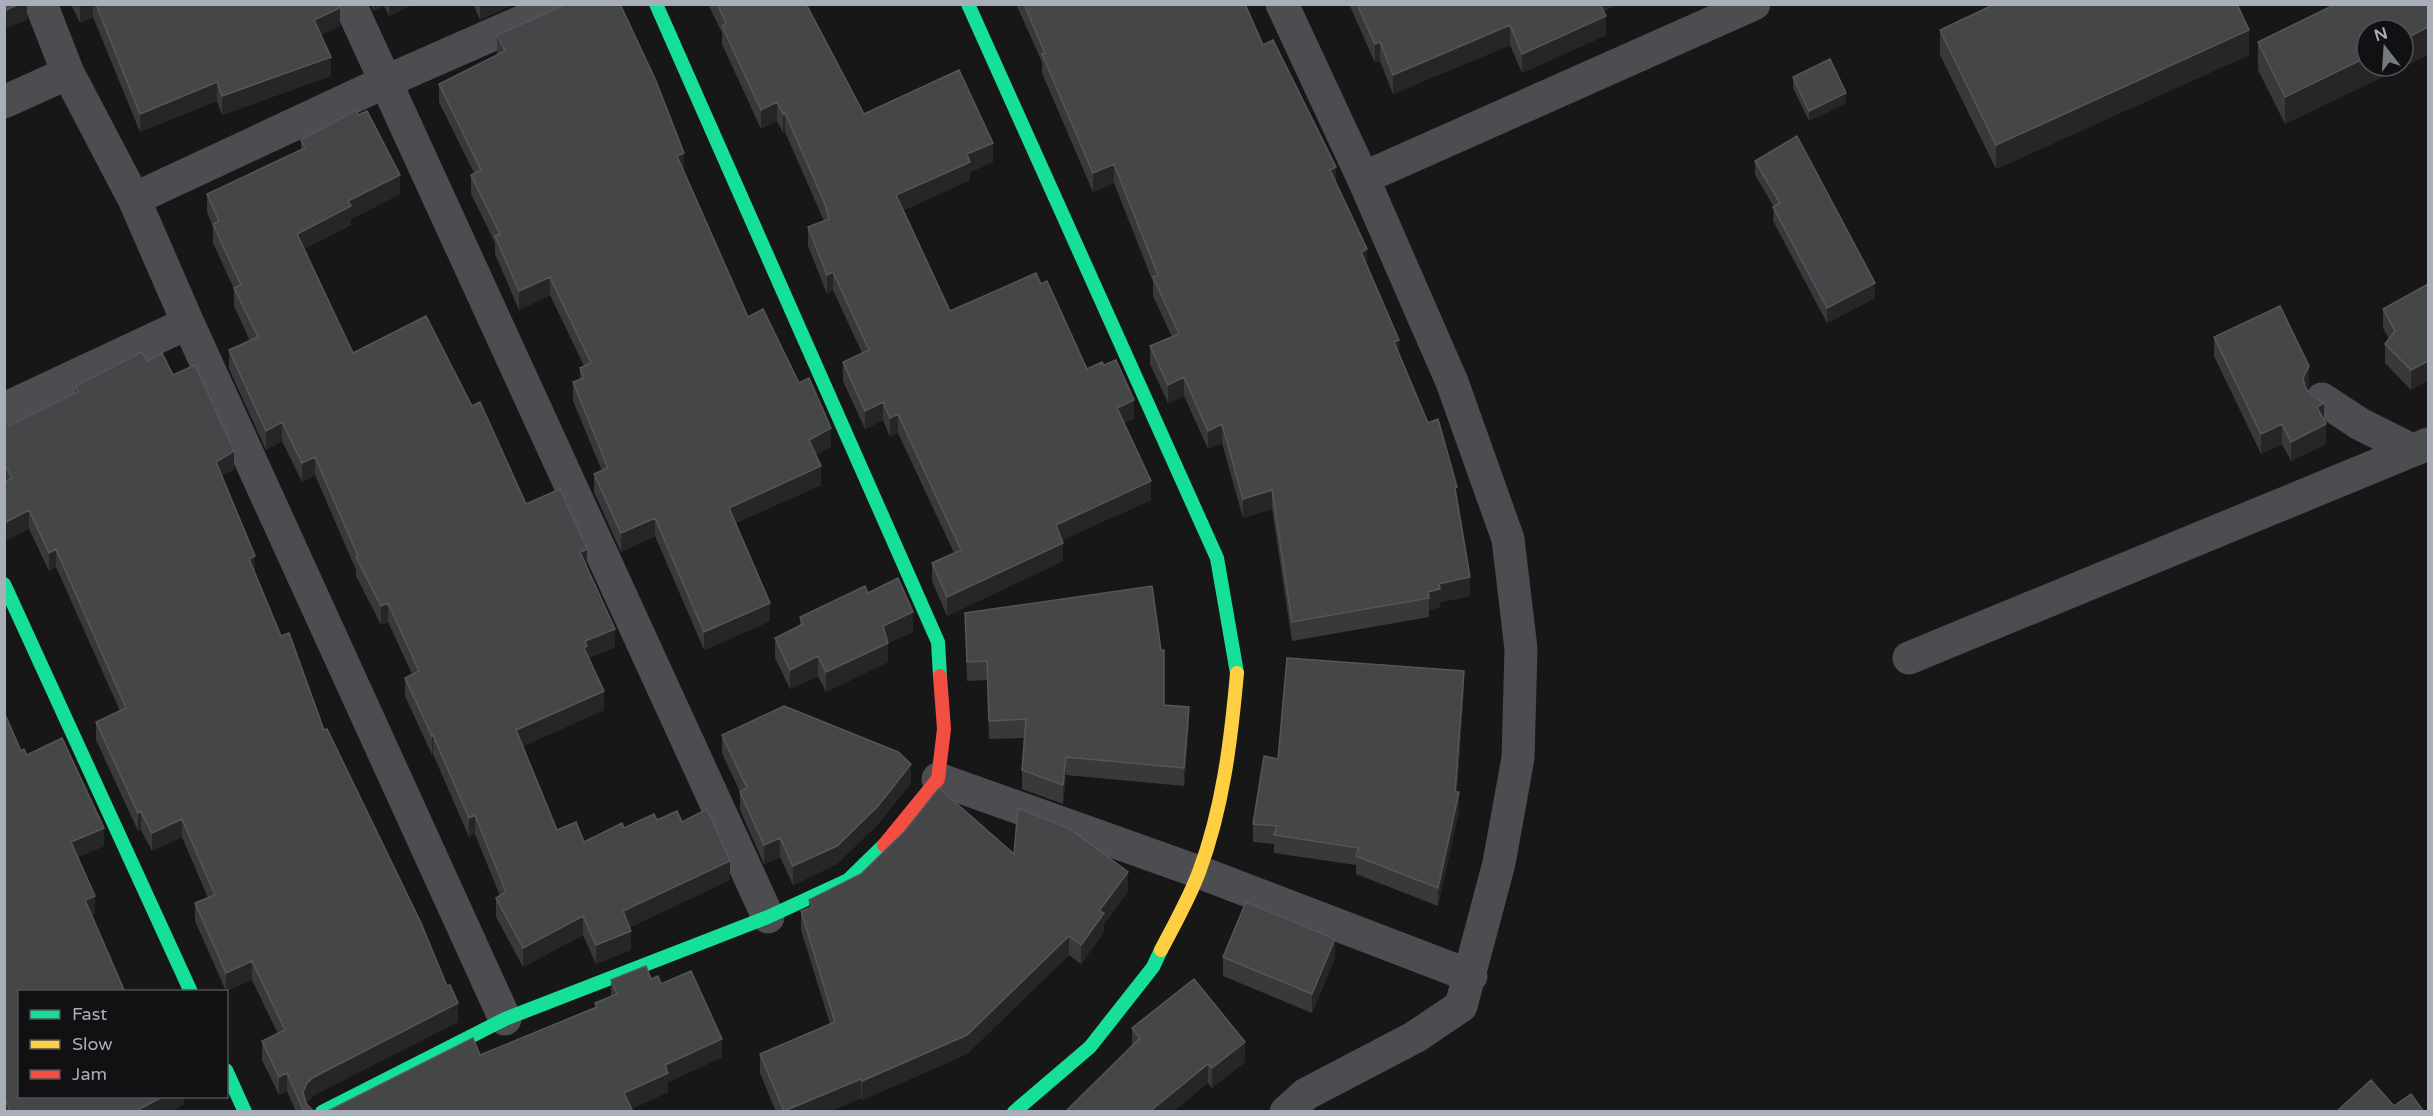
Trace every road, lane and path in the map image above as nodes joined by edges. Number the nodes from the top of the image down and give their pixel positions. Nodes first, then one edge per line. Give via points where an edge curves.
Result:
1 (41, 4) edge
2 (350, 4) edge
3 (562, 4) edge
4 (656, 4) edge
5 (968, 4) edge
6 (1282, 4) edge
7 (1754, 4) edge
8 (68, 73) junction
9 (387, 81) junction
10 (4, 102) edge
11 (1363, 178) junction
12 (134, 199) junction
13 (188, 323) junction
14 (2322, 399) edge
15 (4, 409) edge
16 (2420, 447) edge
17 (4, 584) edge
18 (1909, 658) dead end
19 (938, 779) junction
20 (1199, 872) junction
21 (768, 917) junction
22 (1471, 976) junction
23 (189, 990) edge
24 (505, 1019) junction
25 (228, 1074) edge
26 (245, 1112) edge
27 (322, 1112) edge
28 (1014, 1112) edge
29 (1286, 1112) edge

1 - 8 street
2 - 9 street
3 - 9 street
4 - 19 street via 938,642 944,729
5 - 20 street via 1217,558 1237,672 1220,801
6 - 11 street
7 - 11 street
8 - 10 street
8 - 12 street
9 - 12 street
9 - 21 street
11 - 22 street via 1452,382 1508,539 1521,649 1518,758 1499,863
12 - 13 street
13 - 15 street
13 - 24 street
14 - 16 street via 2360,424
16 - 18 street
17 - 23 street
19 - 20 street
19 - 21 street via 892,837 848,880
20 - 22 street
20 - 28 street via 1154,967 1090,1047
21 - 24 street
22 - 29 street via 1461,1006 1415,1037 1306,1094
24 - 27 street
25 - 26 street

